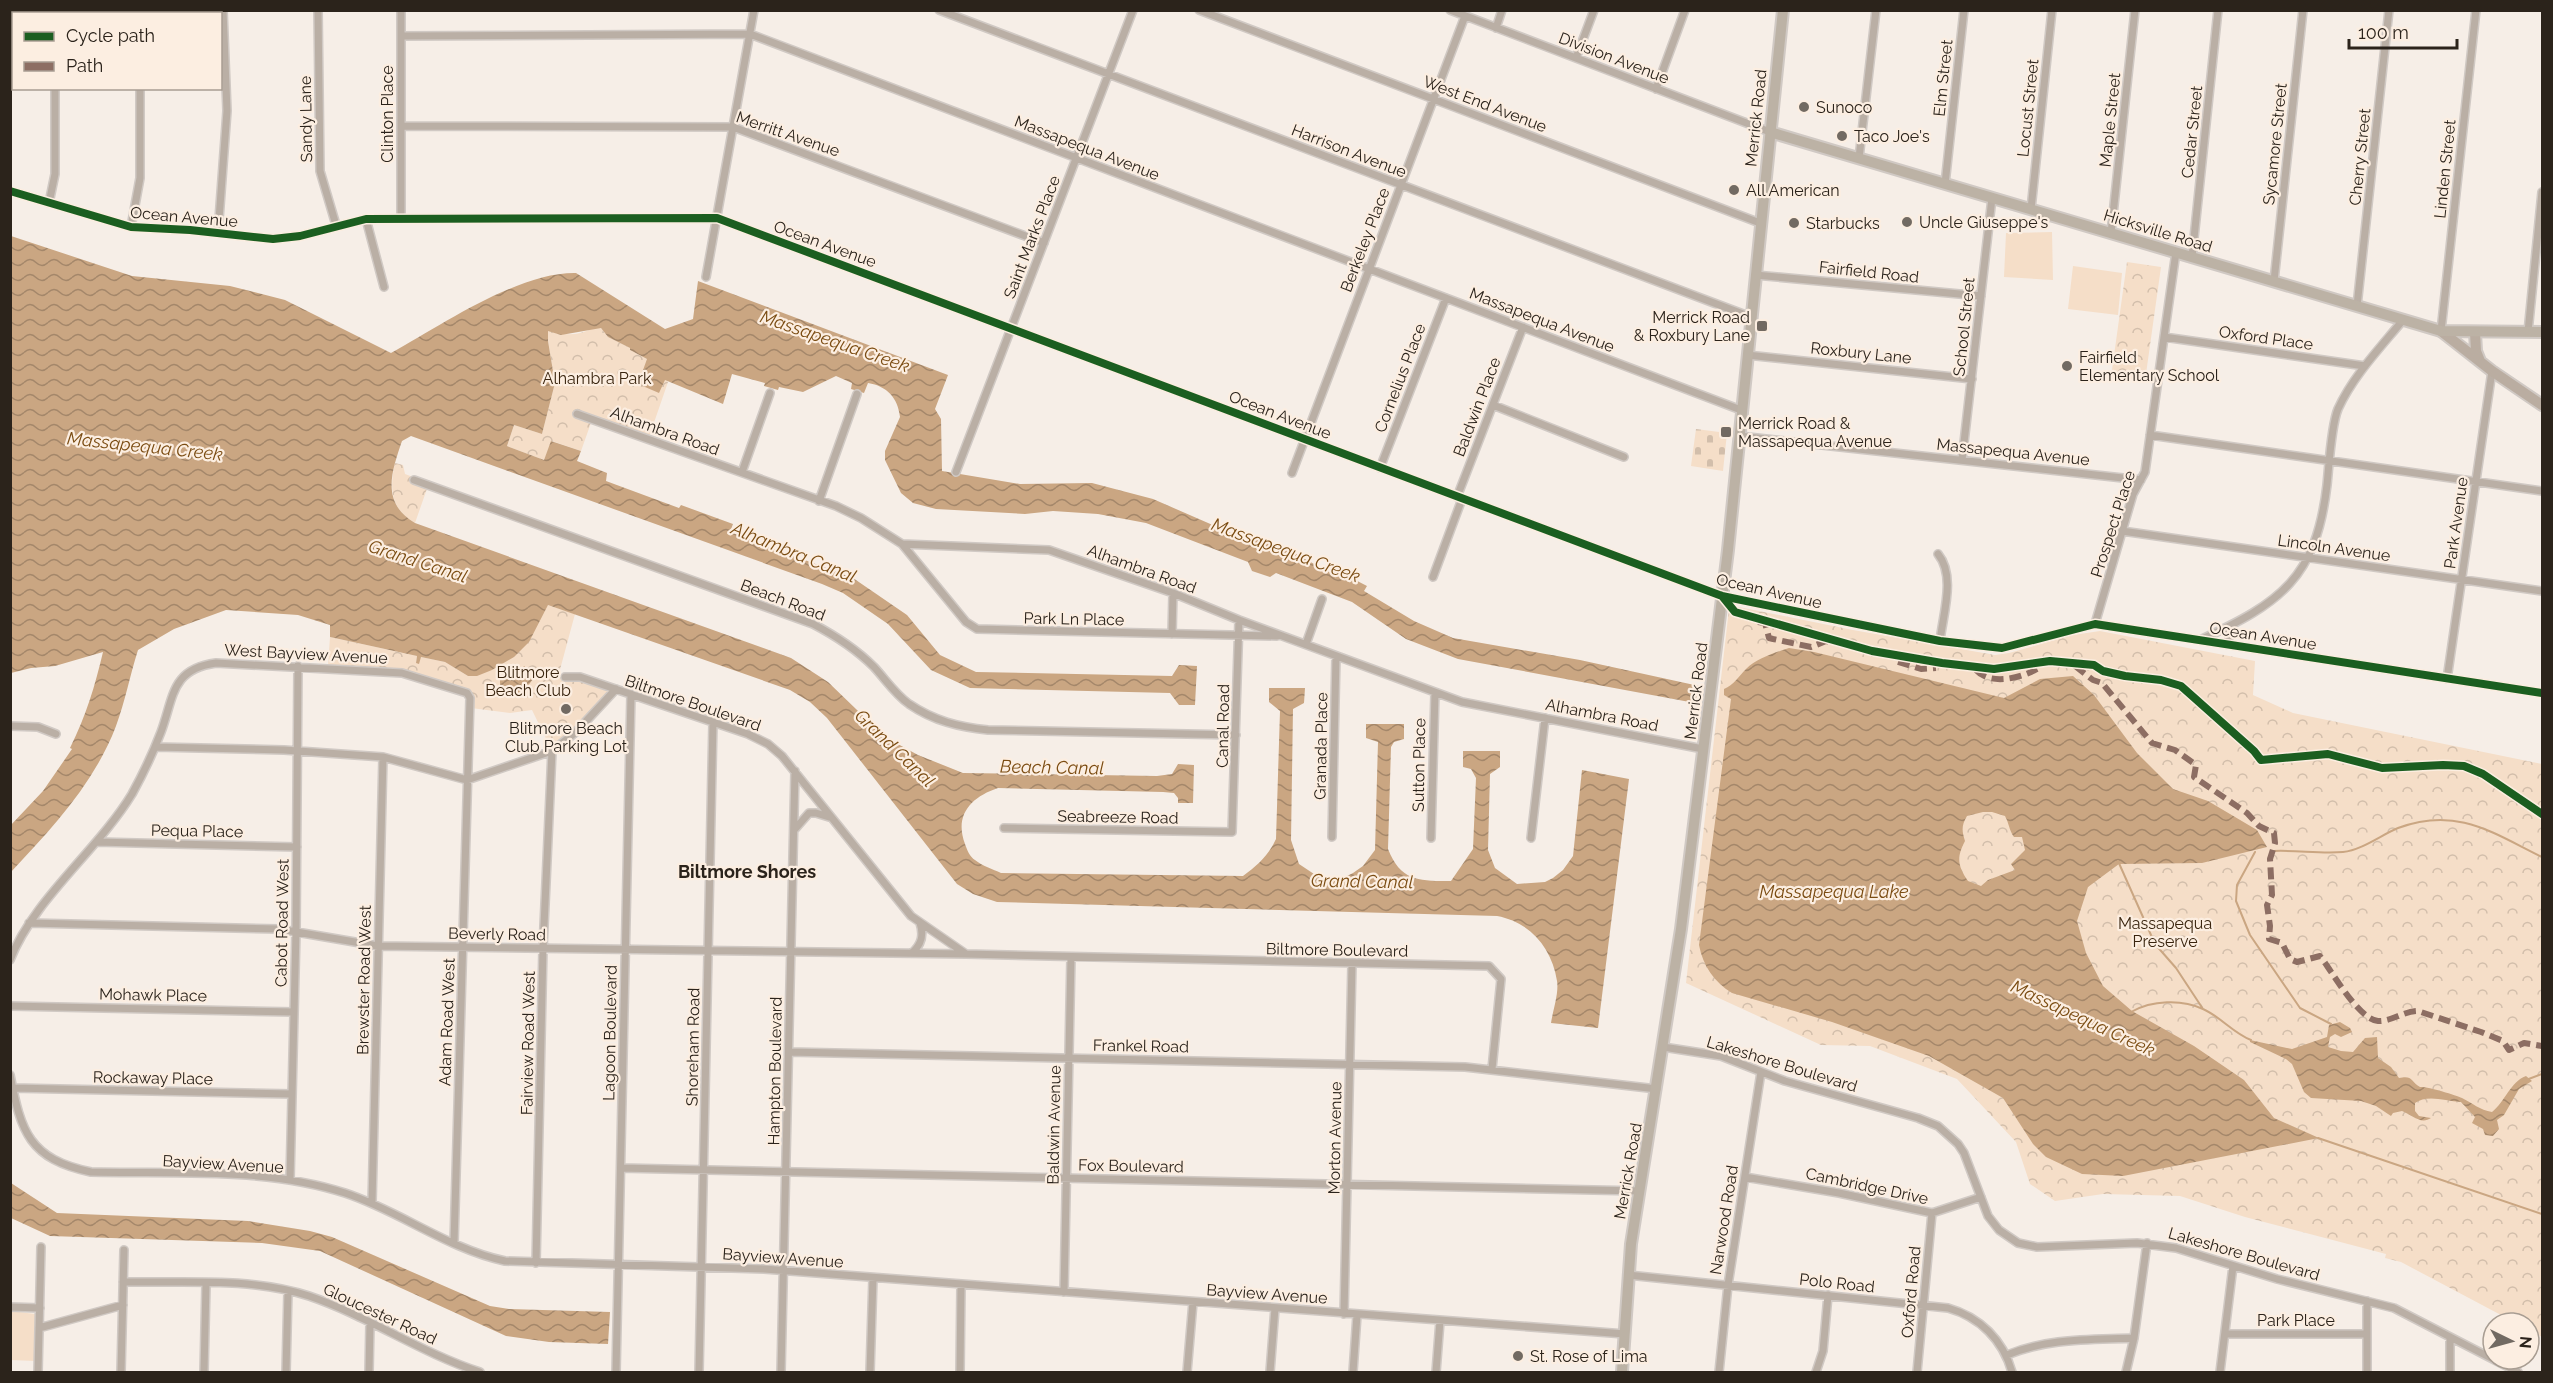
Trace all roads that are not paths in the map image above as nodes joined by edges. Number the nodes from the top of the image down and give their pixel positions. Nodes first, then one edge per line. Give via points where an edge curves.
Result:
1 (223, 10) edge
2 (318, 10) edge
3 (401, 10) edge
4 (754, 10) edge
5 (939, 10) edge
6 (1133, 10) edge
7 (1199, 10) edge
8 (1450, 10) edge
9 (1502, 10) edge
10 (1594, 10) edge
11 (1685, 10) edge
12 (1783, 10) edge
13 (1876, 10) edge
14 (1964, 10) edge
15 (2052, 10) edge
16 (2136, 10) edge
17 (2218, 10) edge
18 (2303, 10) edge
19 (2389, 10) edge
20 (2476, 10) edge
21 (1465, 16) junction
22 (1496, 28) junction
23 (750, 34) junction
24 (401, 36) junction
25 (1576, 58) junction
26 (1108, 75) junction
27 (1656, 88) junction
28 (55, 90) edge
29 (140, 90) edge
30 (1433, 99) junction
31 (401, 126) junction
32 (733, 127) junction
33 (1770, 132) junction
34 (1077, 158) junction
35 (1859, 158) junction
36 (1945, 184) junction
37 (1401, 185) junction
38 (10, 192) edge
39 (2542, 192) edge
40 (1992, 198) junction
41 (49, 203) junction
42 (2031, 209) junction
43 (401, 218) junction
44 (717, 218) junction
45 (366, 219) junction
46 (1760, 224) junction
47 (336, 225) junction
48 (131, 227) junction
49 (218, 233) junction
50 (2112, 233) junction
51 (1044, 243) junction
52 (2176, 252) junction
53 (2192, 257) junction
54 (1369, 269) junction
55 (1755, 274) junction
56 (706, 277) dead end
57 (2274, 281) junction
58 (384, 287) dead end
59 (1980, 297) junction
60 (1446, 298) junction
61 (2357, 306) junction
62 (1751, 317) junction
63 (2403, 320) junction
64 (1523, 327) junction
65 (1011, 328) junction
66 (2441, 331) junction
67 (2475, 332) junction
68 (2528, 332) junction
69 (2542, 332) edge
70 (2164, 337) junction
71 (1747, 355) junction
72 (2481, 362) junction
73 (2365, 366) junction
74 (2493, 371) junction
75 (1972, 379) junction
76 (770, 393) dead end
77 (857, 394) dead end
78 (1493, 405) junction
79 (2542, 405) edge
80 (1741, 410) junction
81 (577, 414) dead end
82 (2150, 435) junction
83 (1739, 436) junction
84 (1304, 439) junction
85 (1624, 457) dead end
86 (1962, 460) junction
87 (2329, 460) junction
88 (1380, 468) junction
89 (742, 472) junction
90 (956, 472) dead end
91 (1292, 473) dead end
92 (414, 480) dead end
93 (2141, 480) junction
94 (2476, 482) junction
95 (2542, 491) edge
96 (1460, 498) junction
97 (819, 501) junction
98 (2122, 531) junction
99 (902, 544) junction
100 (1938, 554) dead end
101 (2309, 558) junction
102 (1433, 577) dead end
103 (2462, 580) junction
104 (2542, 591) edge
105 (1173, 593) junction
106 (1722, 596) junction
107 (1322, 599) dead end
108 (1239, 620) junction
109 (2095, 624) junction
110 (2231, 626) junction
111 (1172, 634) junction
112 (1239, 636) junction
113 (1285, 636) junction
114 (2200, 640) junction
115 (1940, 641) junction
116 (1306, 644) junction
117 (2228, 645) junction
118 (1336, 656) junction
119 (298, 666) junction
120 (565, 677) dead end
121 (2447, 679) junction
122 (616, 688) junction
123 (1435, 693) junction
124 (2542, 693) edge
125 (468, 694) joint
126 (631, 694) junction
127 (1545, 718) junction
128 (713, 722) junction
129 (10, 726) edge
130 (56, 734) dead end
131 (1236, 735) junction
132 (155, 747) junction
133 (1703, 749) junction
134 (298, 751) junction
135 (552, 751) junction
136 (383, 757) junction
137 (795, 771) junction
138 (467, 780) junction
139 (831, 818) junction
140 (1004, 828) dead end
141 (795, 829) junction
142 (1232, 832) joint
143 (1332, 837) dead end
144 (1431, 838) dead end
145 (1531, 838) dead end
146 (97, 842) junction
147 (297, 847) junction
148 (920, 923) junction
149 (29, 924) junction
150 (296, 931) junction
151 (378, 946) junction
152 (463, 947) junction
153 (543, 948) junction
154 (626, 949) junction
155 (708, 950) junction
156 (791, 951) junction
157 (911, 953) junction
158 (966, 954) junction
159 (1071, 957) junction
160 (10, 960) edge
161 (1352, 964) junction
162 (10, 1006) edge
163 (294, 1012) junction
164 (1663, 1047) junction
165 (789, 1052) junction
166 (1069, 1058) junction
167 (1350, 1064) junction
168 (1492, 1069) junction
169 (1761, 1072) junction
170 (10, 1076) edge
171 (13, 1088) junction
172 (1657, 1089) junction
173 (292, 1094) junction
174 (621, 1168) junction
175 (703, 1170) junction
176 (786, 1172) junction
177 (1745, 1177) junction
178 (1066, 1178) junction
179 (290, 1180) junction
180 (1347, 1185) junction
181 (1640, 1191) junction
182 (1981, 1197) junction
183 (372, 1203) junction
184 (1932, 1213) junction
185 (454, 1243) junction
186 (2147, 1243) junction
187 (41, 1247) dead end
188 (124, 1250) dead end
189 (536, 1263) junction
190 (618, 1266) junction
191 (2234, 1266) junction
192 (701, 1268) junction
193 (784, 1271) junction
194 (1628, 1275) junction
195 (873, 1278) junction
196 (123, 1282) junction
197 (206, 1284) junction
198 (961, 1285) junction
199 (1728, 1285) junction
200 (288, 1291) junction
201 (1064, 1292) junction
202 (1828, 1295) junction
203 (2367, 1301) junction
204 (1193, 1302) junction
205 (123, 1305) junction
206 (1923, 1305) junction
207 (10, 1307) edge
208 (40, 1308) junction
209 (1275, 1308) junction
210 (1344, 1314) junction
211 (1357, 1314) junction
212 (1440, 1321) junction
213 (370, 1323) junction
214 (39, 1328) junction
215 (1625, 1334) junction
216 (2225, 1334) junction
217 (2367, 1334) junction
218 (2450, 1337) junction
219 (2134, 1338) junction
220 (2007, 1355) junction
221 (458, 1364) junction
222 (38, 1372) edge
223 (121, 1372) edge
224 (204, 1372) edge
225 (286, 1372) edge
226 (369, 1372) edge
227 (458, 1372) edge
228 (480, 1372) edge
229 (616, 1372) edge
230 (699, 1372) edge
231 (781, 1372) edge
232 (870, 1372) edge
233 (960, 1372) edge
234 (1187, 1372) edge
235 (1270, 1372) edge
236 (1353, 1372) edge
237 (1436, 1372) edge
238 (1622, 1372) edge
239 (1719, 1372) edge
240 (1816, 1372) edge
241 (1917, 1372) edge
242 (2012, 1372) edge
243 (2126, 1372) edge
244 (2220, 1372) edge
245 (2367, 1372) edge
246 (2450, 1372) edge
247 (2518, 1372) edge

1 - 49 street via 227,111
2 - 47 street, Sandy Lane via 320,171
3 - 24 street, Clinton Place
4 - 23 street
5 - 26 street, Harrison Avenue
6 - 26 street, Saint Marks Place
7 - 30 street, West End Avenue
8 - 21 street, Division Avenue
9 - 22 street
10 - 25 street
11 - 27 street
12 - 33 main road, Merrick Road
13 - 35 street
14 - 36 street, Elm Street
15 - 42 street, Locust Street
16 - 50 street, Maple Street
17 - 53 street, Cedar Street
18 - 57 street, Sycamore Street
19 - 61 street, Cherry Street
20 - 66 street, Linden Street
21 - 22 street, Division Avenue
21 - 30 street, Berkeley Place
22 - 25 street, Division Avenue
23 - 24 street, Massapequa Avenue
23 - 32 street
23 - 34 street, Massapequa Avenue
24 - 31 street, Clinton Place
25 - 27 street, Division Avenue
26 - 34 street, Saint Marks Place
26 - 37 street, Harrison Avenue
27 - 33 street, Division Avenue
28 - 41 street via 55,174
29 - 48 street via 140,178
30 - 37 street, Berkeley Place
30 - 46 street, West End Avenue
31 - 32 street, Merritt Avenue
31 - 43 street, Clinton Place
32 - 44 street
32 - 51 street, Merritt Avenue
33 - 35 main road, Hicksville Road
33 - 46 main road, Merrick Road
34 - 51 street, Saint Marks Place
34 - 54 street, Massapequa Avenue
35 - 36 main road, Hicksville Road
36 - 40 main road, Hicksville Road
37 - 54 street, Berkeley Place
37 - 62 street, Harrison Avenue
38 - 41 street, Ocean Avenue
39 - 68 street
40 - 42 main road, Hicksville Road
40 - 59 street, School Street
41 - 48 street, Ocean Avenue
42 - 50 main road, Hicksville Road
43 - 44 street, Ocean Avenue
43 - 45 street, Ocean Avenue
44 - 56 street
44 - 65 street, Ocean Avenue
45 - 47 street, Ocean Avenue
45 - 58 street
46 - 55 main road, Merrick Road
47 - 49 street, Ocean Avenue via 279,239
48 - 49 street, Ocean Avenue
50 - 52 main road, Hicksville Road
51 - 65 street, Saint Marks Place
52 - 53 main road, Hicksville Road
52 - 70 street, Prospect Place
53 - 57 main road, Hicksville Road
54 - 60 street, Massapequa Avenue
54 - 84 street, Berkeley Place
55 - 59 street, Fairfield Road
55 - 62 main road, Merrick Road
57 - 61 main road, Hicksville Road
59 - 75 street, School Street
60 - 64 street, Massapequa Avenue
60 - 88 street, Cornelius Place
61 - 63 main road, Hicksville Road
62 - 71 main road, Merrick Road
63 - 66 main road, Hicksville Road
63 - 73 street
64 - 78 street, Baldwin Place
64 - 80 street, Massapequa Avenue
65 - 84 street, Ocean Avenue
65 - 90 street, Saint Marks Place
66 - 67 main road, Hicksville Road
66 - 72 main road
67 - 68 main road, Hicksville Road
67 - 72 main road
68 - 69 main road, Hicksville Road
70 - 73 street, Oxford Place
70 - 82 street, Prospect Place
71 - 75 street, Roxbury Lane
71 - 80 main road, Merrick Road
72 - 74 main road
73 - 87 street via 2338,410
74 - 79 main road
74 - 94 street, Park Avenue
75 - 86 street, School Street
76 - 89 street
77 - 97 street
78 - 85 street
78 - 96 street, Baldwin Place
80 - 83 main road, Merrick Road
81 - 89 street, Alhambra Road
82 - 87 street
82 - 93 street, Prospect Place
83 - 86 street, Massapequa Avenue
83 - 106 main road, Merrick Road
84 - 88 street, Ocean Avenue
84 - 91 street, Berkeley Place
86 - 93 street, Massapequa Avenue
87 - 94 street
87 - 101 street via 2324,507
88 - 96 street, Ocean Avenue
89 - 97 street, Alhambra Road
92 - 131 street, Beach Road via 813,624 859,654 908,703 950,724 988,730
93 - 98 street, Prospect Place
94 - 95 street
94 - 103 street, Park Avenue
96 - 102 street, Baldwin Place
96 - 106 street, Ocean Avenue
97 - 99 street, Alhambra Road via 861,518
98 - 101 street, Lincoln Avenue
98 - 109 street, Prospect Place
99 - 105 street, Alhambra Road via 1049,550
99 - 111 street, Park Ln Place via 966,622 977,629
100 - 115 street via 1947,576
101 - 103 street, Lincoln Avenue
101 - 110 street via 2283,593
103 - 104 street, Lincoln Avenue
103 - 121 street, Park Avenue
105 - 108 street, Alhambra Road
105 - 111 street
106 - 115 street, Ocean Avenue
106 - 133 main road, Merrick Road
107 - 116 street
108 - 112 street, Canal Road
108 - 113 street, Alhambra Road
109 - 114 street, Ocean Avenue
109 - 115 street, Ocean Avenue via 2002,648
110 - 114 street
110 - 117 street
111 - 112 street, Park Ln Place
112 - 113 street, Park Ln Place
112 - 131 street, Canal Road
113 - 116 street, Alhambra Road
114 - 117 street, Ocean Avenue
116 - 118 street, Alhambra Road
117 - 121 street, Ocean Avenue
118 - 123 street, Alhambra Road
118 - 143 street, Granada Place
119 - 125 street, West Bayview Avenue via 402,673
119 - 132 street, West Bayview Avenue via 216,663 193,669 174,690
119 - 134 street, Cabot Road West
120 - 122 street via 580,676
121 - 124 street, Ocean Avenue
122 - 126 street, Biltmore Boulevard
122 - 135 street, Biltmore Boulevard via 576,732
123 - 127 street, Alhambra Road
123 - 144 street, Sutton Place
125 - 138 street, Adam Road West
126 - 128 street, Biltmore Boulevard
126 - 154 street, Lagoon Boulevard
127 - 133 street, Alhambra Road
127 - 145 street
128 - 137 street, Biltmore Boulevard via 768,744
128 - 155 street, Shoreham Road
129 - 130 street via 38,727
131 - 142 street, Canal Road
132 - 134 street
132 - 146 street via 131,794
133 - 164 main road, Merrick Road
134 - 136 street
134 - 147 street, Cabot Road West
135 - 138 street, Biltmore Boulevard
135 - 153 street, Fairview Road West
136 - 138 street
136 - 151 street, Brewster Road West
137 - 139 street, Biltmore Boulevard
137 - 141 street, Hampton Boulevard
138 - 152 street, Adam Road West
139 - 141 street via 809,813
139 - 148 street, Biltmore Boulevard
140 - 142 street, Seabreeze Road
141 - 156 street, Hampton Boulevard
146 - 147 street, Pequa Place
146 - 149 street
147 - 150 street, Cabot Road West
148 - 157 street via 922,939
148 - 158 street, Biltmore Boulevard
149 - 150 street, Beverly Road
149 - 160 street
150 - 151 street, Beverly Road
150 - 163 street, Cabot Road West
151 - 152 street, Beverly Road
151 - 183 street, Brewster Road West
152 - 153 street, Beverly Road
152 - 185 street, Adam Road West
153 - 154 street, Beverly Road
153 - 189 street, Fairview Road West
154 - 155 street, Beverly Road
154 - 174 street, Lagoon Boulevard
155 - 156 street, Beverly Road
155 - 175 street, Shoreham Road
156 - 157 street, Beverly Road
156 - 165 street, Hampton Boulevard
157 - 158 street, Beverly Road
158 - 159 street, Biltmore Boulevard
159 - 161 street, Biltmore Boulevard
159 - 166 street, Baldwin Avenue
161 - 167 street, Morton Avenue
161 - 168 street, Biltmore Boulevard via 1489,966 1501,979
162 - 163 street, Mohawk Place
163 - 173 street, Cabot Road West
164 - 169 street, Lakeshore Boulevard via 1721,1056
164 - 172 main road, Merrick Road
165 - 166 street, Frankel Road
165 - 176 street, Hampton Boulevard
166 - 167 street, Frankel Road
166 - 178 street, Baldwin Avenue
167 - 168 street, Frankel Road
167 - 180 street, Morton Avenue
168 - 172 street
169 - 177 street, Narwood Road
169 - 182 street, Lakeshore Boulevard via 1938,1126 1964,1153
170 - 171 street, Bayview Avenue
171 - 173 street, Rockaway Place
171 - 179 street, Bayview Avenue via 18,1116 27,1135 47,1155 72,1168
172 - 181 main road, Merrick Road
173 - 179 street, Cabot Road West
174 - 175 street, Fox Boulevard
174 - 190 street, Lagoon Boulevard
175 - 176 street, Fox Boulevard
175 - 192 street, Shoreham Road
176 - 178 street, Fox Boulevard
176 - 193 street, Hampton Boulevard
177 - 184 street, Cambridge Drive
177 - 199 street, Narwood Road
178 - 180 street, Fox Boulevard
178 - 201 street, Baldwin Avenue
179 - 183 street, Bayview Avenue
180 - 181 street, Fox Boulevard
180 - 210 street, Morton Avenue
181 - 194 main road, Merrick Road
182 - 184 street, Cambridge Drive
182 - 186 street, Lakeshore Boulevard via 1999,1230 2024,1245
183 - 185 street, Bayview Avenue
184 - 206 street, Oxford Road
185 - 189 street, Bayview Avenue via 492,1258
186 - 191 street, Lakeshore Boulevard
186 - 219 street
187 - 208 street
188 - 196 street
189 - 190 street, Bayview Avenue
190 - 192 street, Bayview Avenue
190 - 229 street, Lagoon Boulevard
191 - 203 street, Lakeshore Boulevard
191 - 216 street
192 - 193 street, Bayview Avenue
192 - 230 street, Shoreham Road
193 - 195 street, Bayview Avenue
193 - 231 street, Hampton Boulevard
194 - 199 street, Polo Road
194 - 215 main road, Merrick Road
195 - 198 street, Bayview Avenue
195 - 232 street
196 - 197 street, Gloucester Road
196 - 205 street
197 - 200 street, Gloucester Road via 245,1284
197 - 224 street
198 - 201 street, Bayview Avenue
198 - 233 street
199 - 202 street, Polo Road
199 - 239 street, Narwood Road
200 - 213 street, Gloucester Road
200 - 225 street
201 - 204 street, Bayview Avenue
202 - 206 street, Polo Road
202 - 240 street via 1823,1351
203 - 217 street
203 - 218 street, Lakeshore Boulevard via 2394,1308
204 - 209 street, Bayview Avenue
204 - 234 street
205 - 214 street
205 - 223 street
206 - 220 street, Polo Road via 1969,1316 1992,1334
206 - 241 street, Oxford Road
207 - 208 street
208 - 214 street
209 - 210 street, Bayview Avenue
209 - 235 street
210 - 211 street, Bayview Avenue
211 - 212 street, Bayview Avenue
211 - 236 street
212 - 215 street, Bayview Avenue
212 - 237 street
213 - 221 street, Gloucester Road
213 - 226 street
214 - 222 street
215 - 238 main road, Merrick Road
216 - 217 street, Park Place
216 - 244 street
217 - 245 street
218 - 246 street
218 - 247 street, Lakeshore Boulevard
219 - 220 street via 2047,1342
219 - 243 street
220 - 242 street, Polo Road
221 - 227 street
221 - 228 street, Gloucester Road

